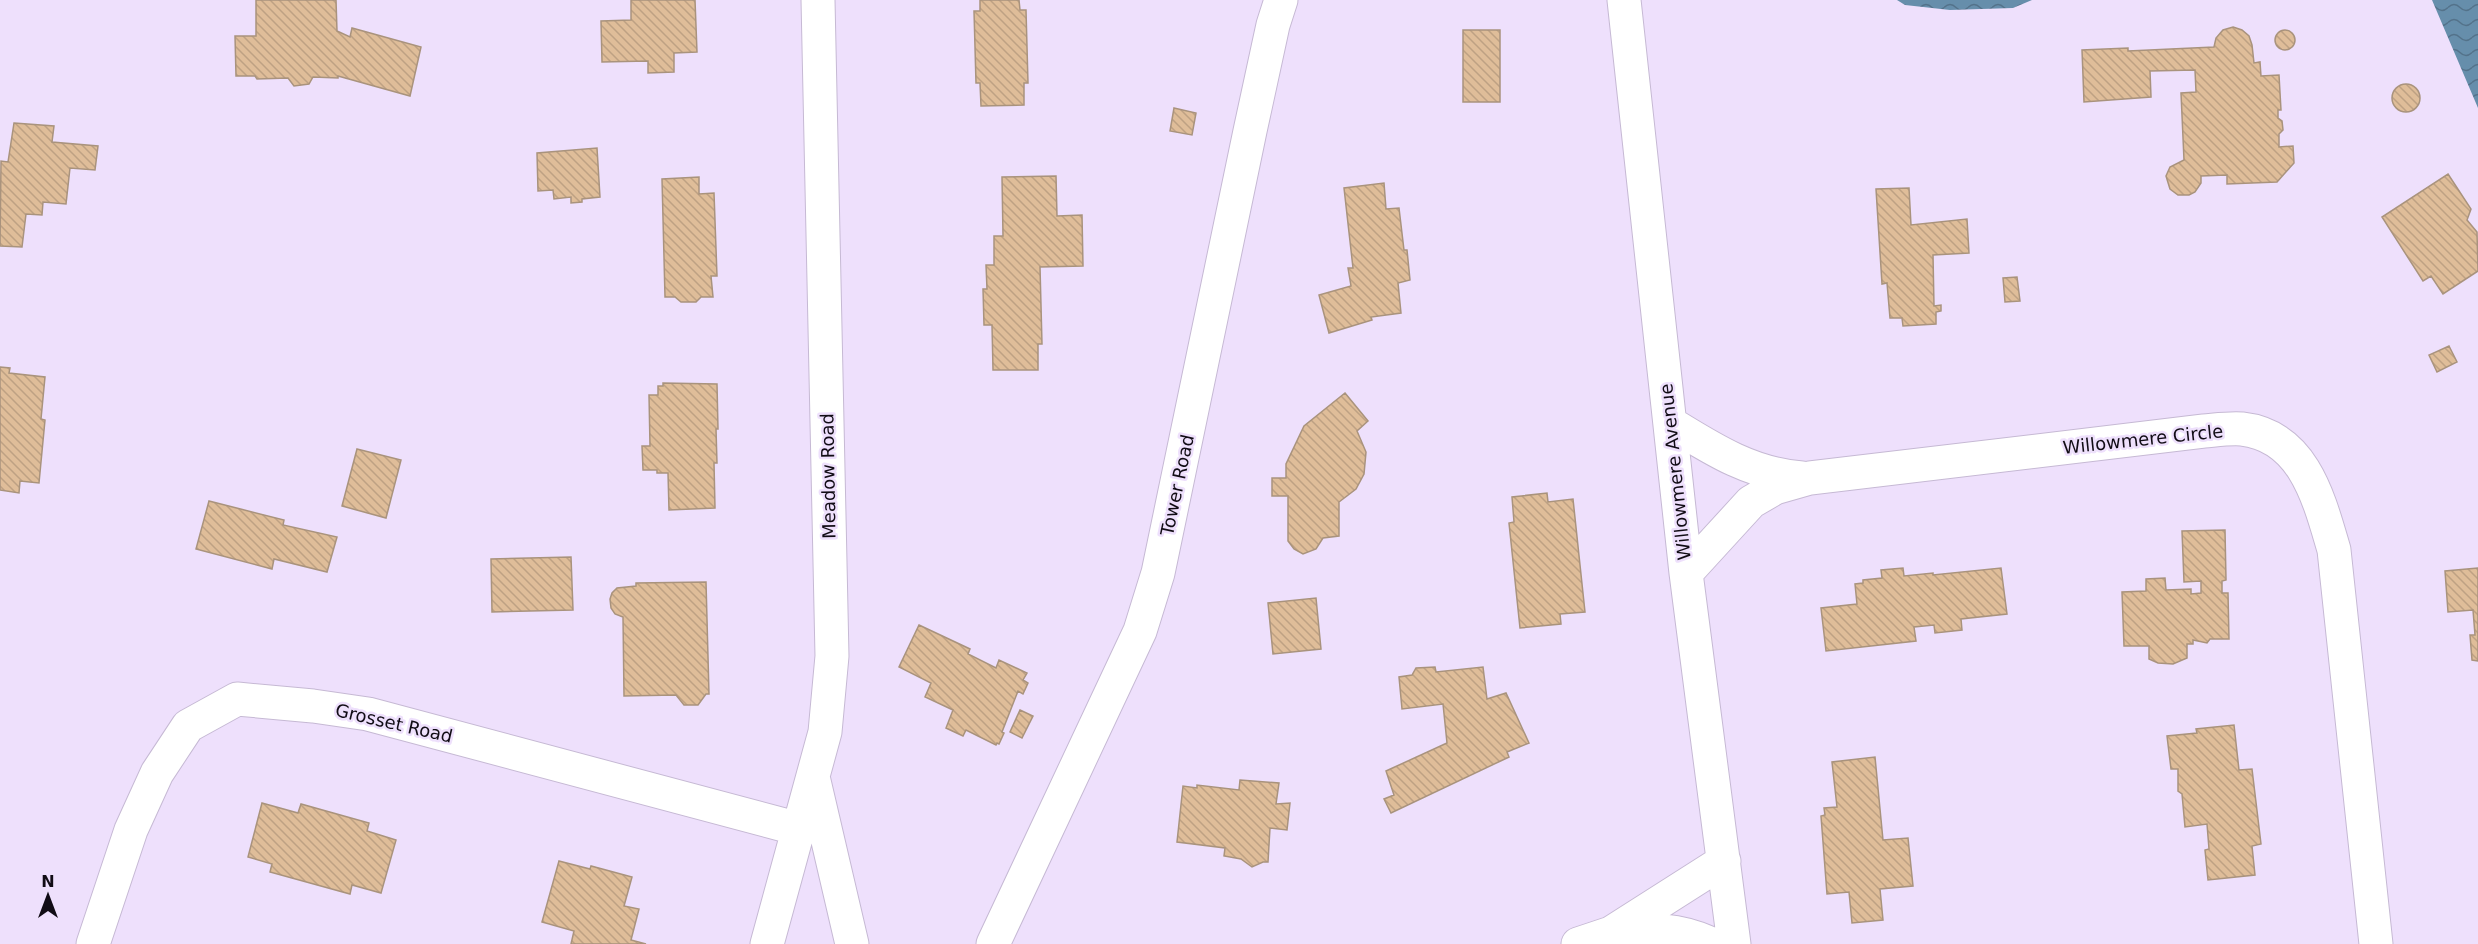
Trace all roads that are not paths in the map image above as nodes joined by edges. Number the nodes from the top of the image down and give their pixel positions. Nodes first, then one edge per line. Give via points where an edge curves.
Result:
1 (818, 0) edge
2 (1281, 0) edge
3 (1624, 0) edge
4 (1670, 423) junction
5 (1810, 478) junction
6 (1686, 573) junction
7 (813, 776) junction
8 (799, 829) junction
9 (1724, 861) junction
10 (1611, 933) junction
11 (93, 944) edge
12 (767, 944) edge
13 (852, 944) edge
14 (993, 944) edge
15 (1578, 944) edge
16 (1712, 944) edge
17 (1734, 944) edge
18 (2376, 944) edge

1 - 7 street, Meadow Road via 832,656 825,732
2 - 14 street, Tower Road via 1152,593 1140,632
3 - 4 street, Willowmere Avenue
4 - 5 street, Willowmere Circle via 1736,461 1779,476
4 - 6 street, Willowmere Avenue
5 - 6 street, Willowmere Circle via 1775,488 1751,502
5 - 18 street, Willowmere Circle via 2204,431 2242,429 2288,447 2321,506 2334,550
6 - 9 street, Willowmere Avenue
7 - 8 street, Meadow Road
7 - 13 street
8 - 11 street, Grosset Road via 368,714 237,699 188,726 157,773 131,830
8 - 12 street, Meadow Road
9 - 10 street
9 - 17 street, Willowmere Avenue
10 - 15 street
10 - 16 street via 1655,929 1689,934

